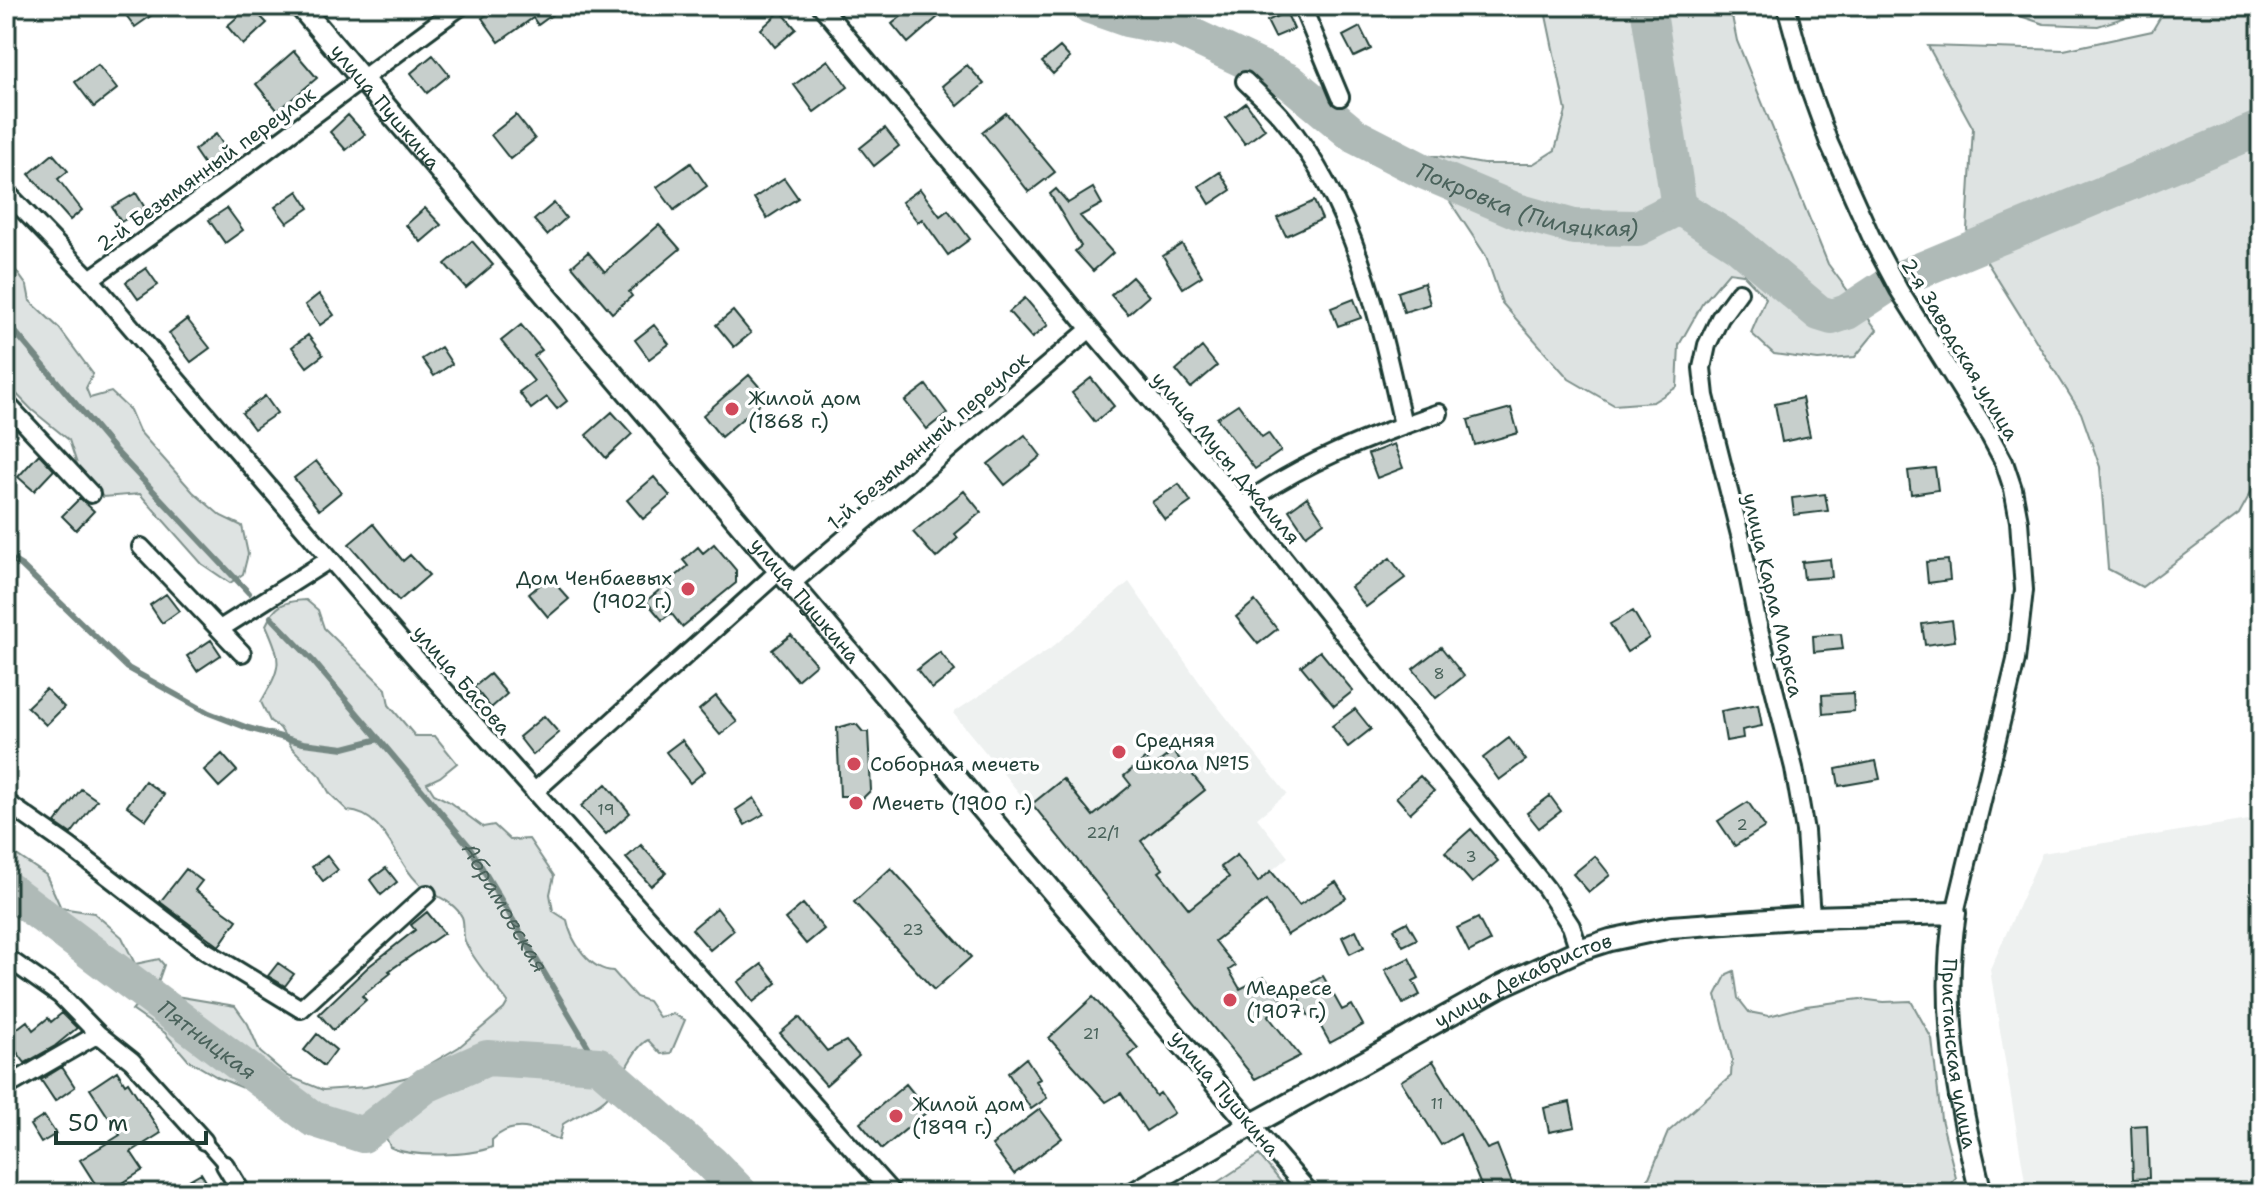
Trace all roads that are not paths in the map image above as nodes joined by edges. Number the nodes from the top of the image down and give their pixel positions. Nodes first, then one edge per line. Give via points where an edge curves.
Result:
1 (300, 6) edge
2 (461, 6) edge
3 (821, 6) edge
4 (1302, 6) edge
5 (1786, 6) edge
6 (361, 79) junction
7 (1245, 81) dead end
8 (1340, 97) dead end
9 (6, 192) edge
10 (90, 279) junction
11 (1739, 292) dead end
12 (1090, 329) junction
13 (6, 403) edge
14 (1439, 413) dead end
15 (1403, 425) junction
16 (91, 494) dead end
17 (1242, 506) junction
18 (141, 547) dead end
19 (330, 559) junction
20 (785, 578) junction
21 (220, 629) junction
22 (242, 653) dead end
23 (534, 792) junction
24 (6, 802) edge
25 (427, 894) dead end
26 (1955, 913) junction
27 (1811, 917) junction
28 (1579, 950) junction
29 (6, 957) edge
30 (98, 1034) junction
31 (6, 1087) edge
32 (1251, 1125) junction
33 (204, 1141) joint
34 (225, 1165) joint
35 (242, 1193) edge
36 (892, 1193) edge
37 (1134, 1193) edge
38 (1310, 1193) edge
39 (1981, 1193) edge

1 - 6 street, улица Пушкина
2 - 6 street, 2-й Безымянный переулок
3 - 12 street, улица Мусы Джалиля
4 - 8 street
5 - 26 street, 2-я Заводская улица via 1829,143 1873,241 2004,462 2019,521 2024,590 2016,660
6 - 10 street, 2-й Безымянный переулок
6 - 20 street, улица Пушкина
7 - 15 street via 1300,141 1344,218 1373,295
9 - 10 street, улица Басова
10 - 19 street, улица Басова
11 - 27 street, улица Карла Маркса via 1707,345 1702,368 1705,396 1794,768
12 - 17 street, улица Мусы Джалиля
12 - 20 street, 1-й Безымянный переулок
13 - 16 street
14 - 15 street
15 - 17 street via 1314,463
17 - 28 street, улица Мусы Джалиля via 1546,888 1571,926
18 - 21 street
19 - 21 street
19 - 23 street, улица Басова
20 - 23 street, 1-й Безымянный переулок
20 - 32 street, улица Пушкина
21 - 22 street
23 - 36 street, улица Басова
24 - 25 street via 204,950 301,1009
26 - 27 street, улица Декабристов
26 - 39 street, Пристанская улица via 1949,950 1950,1025
27 - 28 street, улица Декабристов via 1671,927
28 - 32 street, улица Декабристов via 1501,986
29 - 30 street via 60,995
30 - 31 street
30 - 33 street via 132,1061
32 - 37 street, улица Декабристов
32 - 38 street, улица Пушкина
33 - 34 street
34 - 35 street

